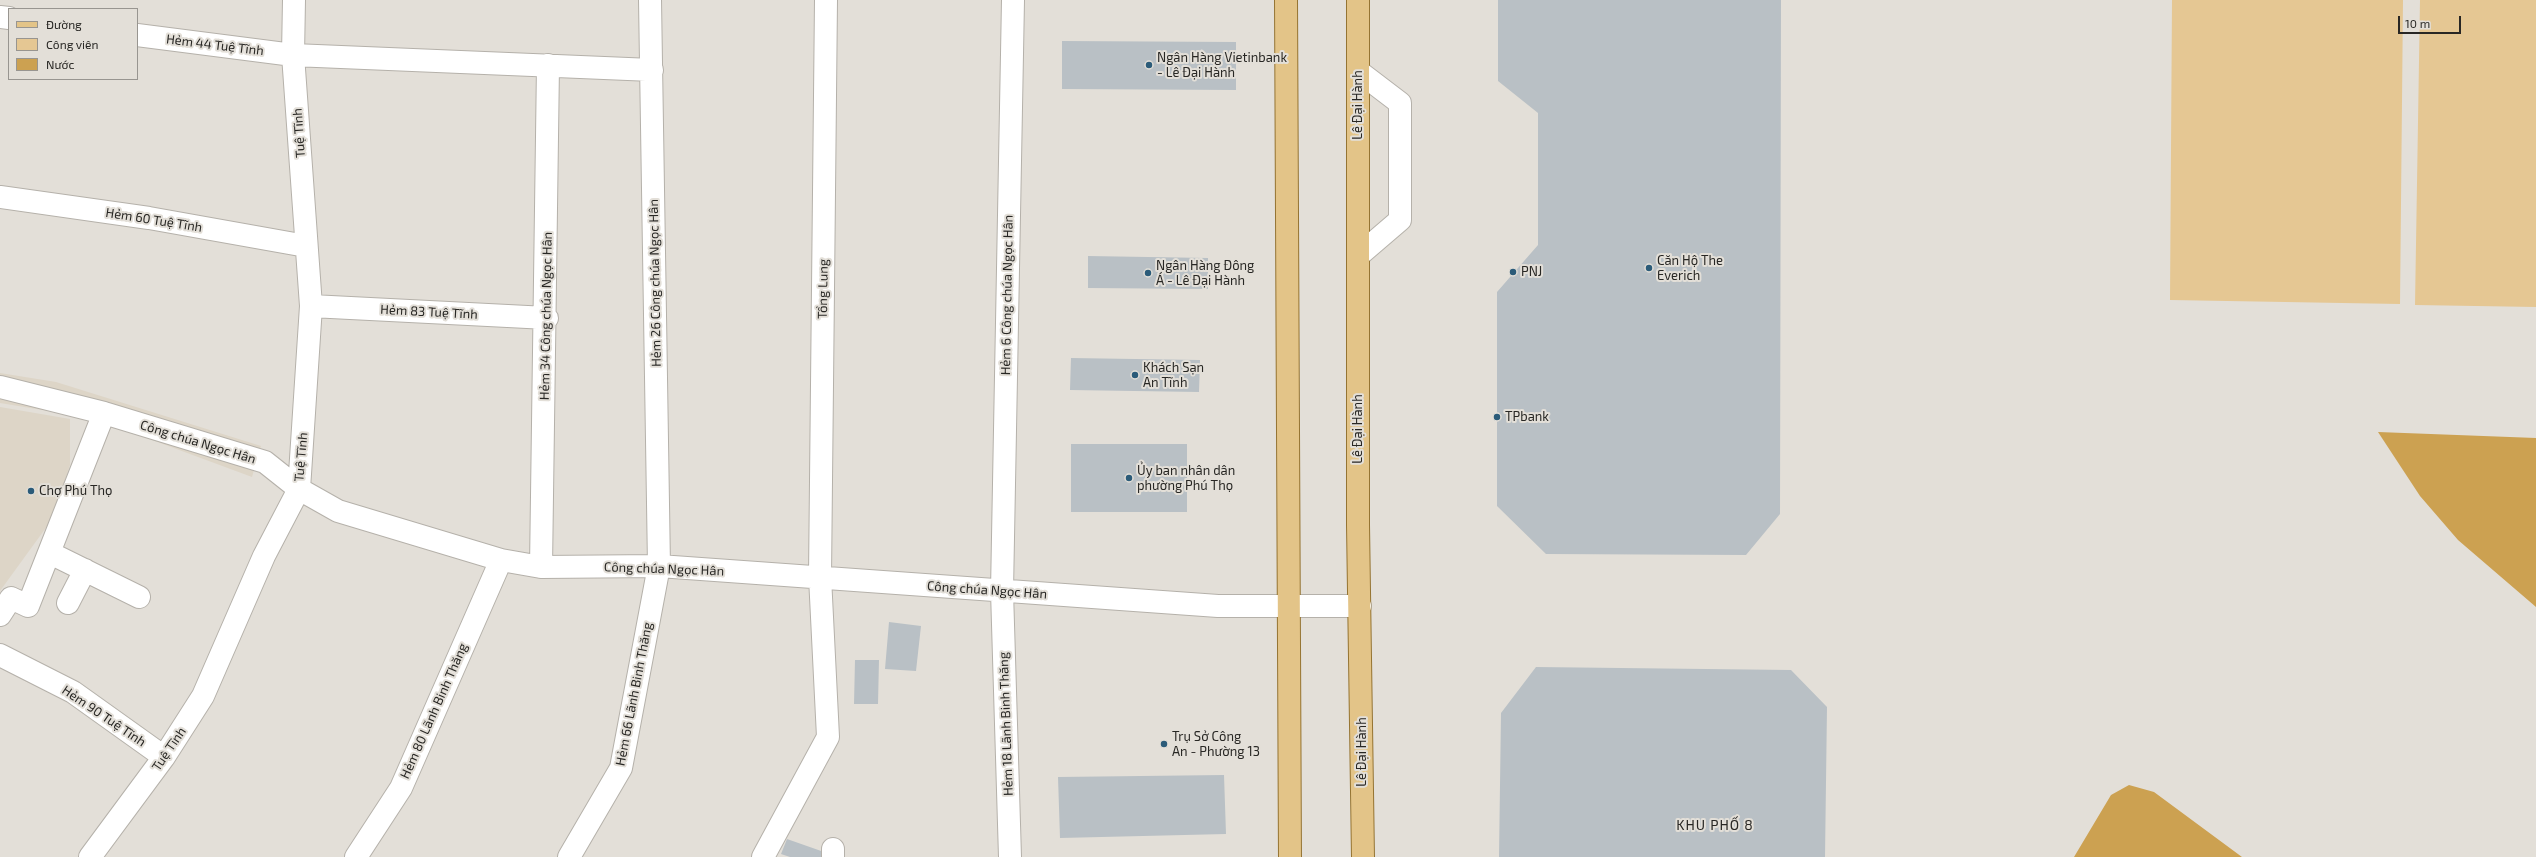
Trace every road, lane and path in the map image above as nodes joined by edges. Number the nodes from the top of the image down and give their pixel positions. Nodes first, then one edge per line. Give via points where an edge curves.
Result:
1 (294, 0) edge
2 (650, 0) edge
3 (826, 0) edge
4 (1013, 0) edge
5 (1286, 0) edge
6 (1358, 0) edge
7 (138, 35) edge
8 (293, 55) junction
9 (548, 65) junction
10 (652, 70) junction
11 (1358, 72) junction
12 (0, 197) edge
13 (306, 246) junction
14 (1358, 256) junction
15 (311, 306) junction
16 (546, 318) junction
17 (0, 387) edge
18 (104, 413) junction
19 (299, 489) junction
20 (50, 553) junction
21 (501, 560) junction
22 (659, 566) junction
23 (542, 567) junction
24 (85, 570) junction
25 (820, 577) junction
26 (1002, 591) junction
27 (139, 597) dead end
28 (68, 603) dead end
29 (1360, 606) junction
30 (1288, 607) junction
31 (0, 615) edge
32 (0, 655) edge
33 (164, 757) junction
34 (768, 856) edge
35 (90, 857) edge
36 (356, 857) edge
37 (569, 857) edge
38 (1010, 857) edge
39 (1290, 857) edge
40 (1363, 857) edge

1 - 8 street, Tuệ Tĩnh
2 - 10 street, Hẻm 26 Công chúa Ngọc Hân
3 - 25 street, Tổng Lung
4 - 26 street, Hẻm 6 Công chúa Ngọc Hân
5 - 30 main road
6 - 11 main road, Lê Đại Hành
7 - 8 street, Hẻm 44 Tuệ Tĩnh
8 - 9 street, Hẻm 44 Tuệ Tĩnh
8 - 13 street, Tuệ Tĩnh
9 - 10 street, Hẻm 44 Tuệ Tĩnh
9 - 16 street, Hẻm 34 Công chúa Ngọc Hân
10 - 22 street, Hẻm 26 Công chúa Ngọc Hân
11 - 14 main road, Lê Đại Hành
11 - 14 street via 1400,103 1400,220
12 - 13 street, Hẻm 60 Tuệ Tĩnh via 150,218
13 - 15 street, Tuệ Tĩnh
14 - 29 main road, Lê Đại Hành
15 - 16 street, Hẻm 83 Tuệ Tĩnh
15 - 19 street, Tuệ Tĩnh
16 - 23 street, Hẻm 34 Công chúa Ngọc Hân
17 - 18 street, Công chúa Ngọc Hân
18 - 19 street, Công chúa Ngọc Hân via 265,462
18 - 20 street
19 - 21 street, Công chúa Ngọc Hân via 338,511
19 - 33 street, Tuệ Tĩnh via 264,556 203,696
20 - 24 street
20 - 31 street via 28,606 11,598
21 - 23 street, Công chúa Ngọc Hân
21 - 36 street, Hẻm 80 Lãnh Binh Thăng via 401,788
22 - 23 street, Công chúa Ngọc Hân
22 - 25 street, Công chúa Ngọc Hân
22 - 37 street, Hẻm 66 Lãnh Binh Thăng via 621,768
24 - 27 street
24 - 28 street
25 - 26 street, Công chúa Ngọc Hân
25 - 34 street, Tổng Lung via 828,737
26 - 30 street, Công chúa Ngọc Hân via 1218,606
26 - 38 street, Hẻm 18 Lãnh Binh Thăng
29 - 30 street, Công chúa Ngọc Hân
29 - 40 main road, Lê Đại Hành
30 - 39 main road
32 - 33 street, Hẻm 90 Tuệ Tĩnh via 73,692
33 - 35 street, Tuệ Tĩnh

